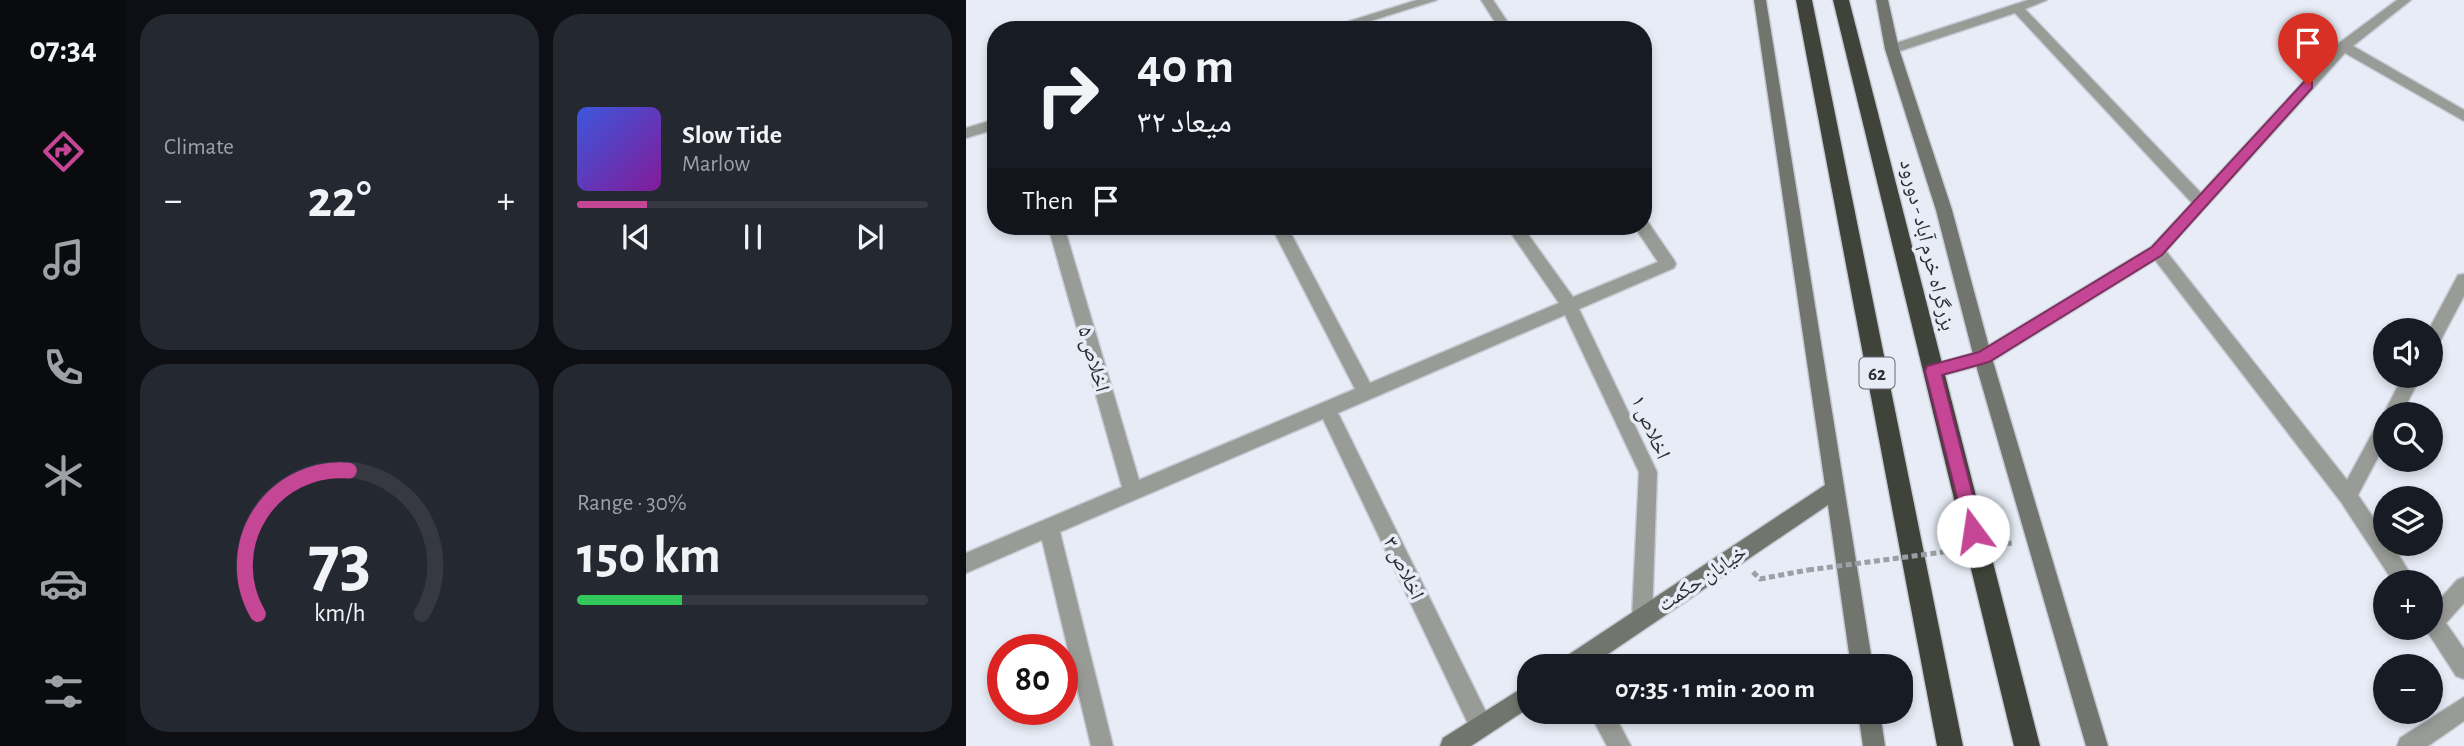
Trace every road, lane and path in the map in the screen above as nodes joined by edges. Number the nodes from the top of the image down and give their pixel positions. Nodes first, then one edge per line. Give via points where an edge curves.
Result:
1 (1431, 0) edge
2 (1487, 0) edge
3 (1760, 0) edge
4 (1804, 0) edge
5 (1841, 0) edge
6 (1882, 0) edge
7 (2040, 0) edge
8 (2405, 0) edge
9 (2017, 8) junction
10 (1370, 18) junction
11 (1359, 21) edge
12 (1372, 21) edge
13 (1501, 21) edge
14 (2344, 46) junction
15 (1892, 49) junction
16 (2464, 116) edge
17 (987, 127) edge
18 (966, 133) edge
19 (2201, 203) junction
20 (1059, 235) edge
21 (1284, 235) edge
22 (1520, 235) edge
23 (1648, 235) edge
24 (2157, 251) junction
25 (2464, 280) edge
26 (1569, 305) junction
27 (2443, 319) edge
28 (1983, 358) junction
29 (1933, 371) junction
30 (1366, 392) junction
31 (1327, 409) junction
32 (2373, 449) edge
33 (1835, 489) junction
34 (1133, 492) junction
35 (2348, 496) junction
36 (1049, 528) junction
37 (2012, 543) dead end
38 (966, 564) edge
39 (2397, 570) edge
40 (1760, 579) dead end
41 (2464, 587) edge
42 (2443, 609) edge
43 (1642, 618) junction
44 (2443, 637) edge
45 (1590, 654) edge
46 (1860, 654) edge
47 (2464, 668) edge
48 (1517, 702) edge
49 (2464, 708) edge
50 (1607, 724) edge
51 (1871, 724) edge
52 (1480, 726) junction
53 (1102, 746) edge
54 (1451, 746) edge
55 (1620, 746) edge
56 (1874, 746) edge
57 (1950, 746) edge
58 (2026, 746) edge
59 (2097, 746) edge
60 (2408, 746) edge

1 - 10 street
2 - 13 street
3 - 33 street
4 - 57 highway, 62
5 - 29 highway, بزرگراه خرم آباد - دورود
6 - 15 street
7 - 9 street
8 - 14 street
9 - 15 street
9 - 19 street
10 - 11 street
10 - 12 street
14 - 16 street
14 - 19 street
15 - 28 street via 1944,210
17 - 18 street
19 - 24 street
20 - 34 street, اخلاص ۵
21 - 30 street
22 - 26 street, اخلاص ۱
23 - 26 street via 1668,264
24 - 28 street
24 - 35 street
25 - 27 street
26 - 30 street
26 - 43 street, اخلاص ۱ via 1648,472
28 - 29 street
28 - 59 street
29 - 58 highway, بزرگراه خرم آباد - دورود
30 - 31 street
31 - 34 street
31 - 52 street, اخلاص ۳
32 - 35 street
33 - 43 street, خیابان حکمت
33 - 46 street
34 - 36 street
35 - 39 street
36 - 38 street
36 - 53 street
37 - 40 path, bridge
41 - 42 street
43 - 45 street, خیابان حکمت
44 - 47 street
48 - 52 street
49 - 60 street
50 - 55 street
51 - 56 street
52 - 54 street

